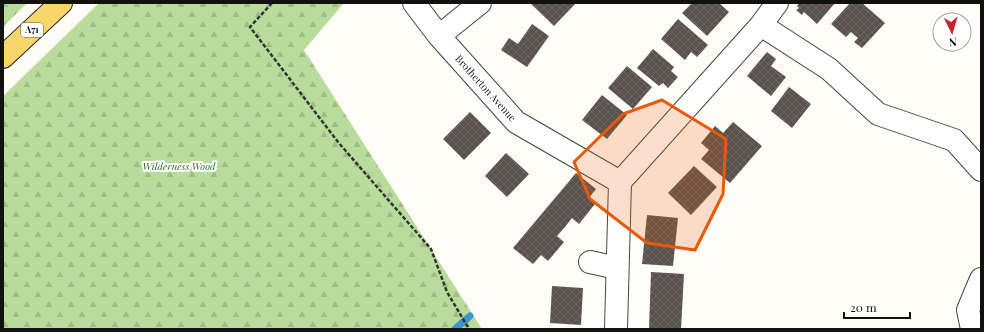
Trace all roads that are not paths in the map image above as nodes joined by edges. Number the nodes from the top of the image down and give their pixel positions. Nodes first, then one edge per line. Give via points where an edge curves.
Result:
1 (61, 3) edge
2 (414, 3) edge
3 (480, 3) edge
4 (777, 3) edge
5 (761, 25) junction
6 (439, 36) junction
7 (3, 57) edge
8 (981, 170) edge
9 (620, 182) junction
10 (590, 262) dead end
11 (617, 268) junction
12 (981, 279) edge
13 (616, 329) edge
14 (972, 329) edge

1 - 7 main road, A71
2 - 6 street, Brotherton Avenue
3 - 6 street
4 - 5 street
5 - 8 street via 829,69 878,114 954,140
5 - 9 street
6 - 9 street, Brotherton Avenue via 516,122
9 - 11 street
10 - 11 street
11 - 13 street
12 - 14 street via 968,310

